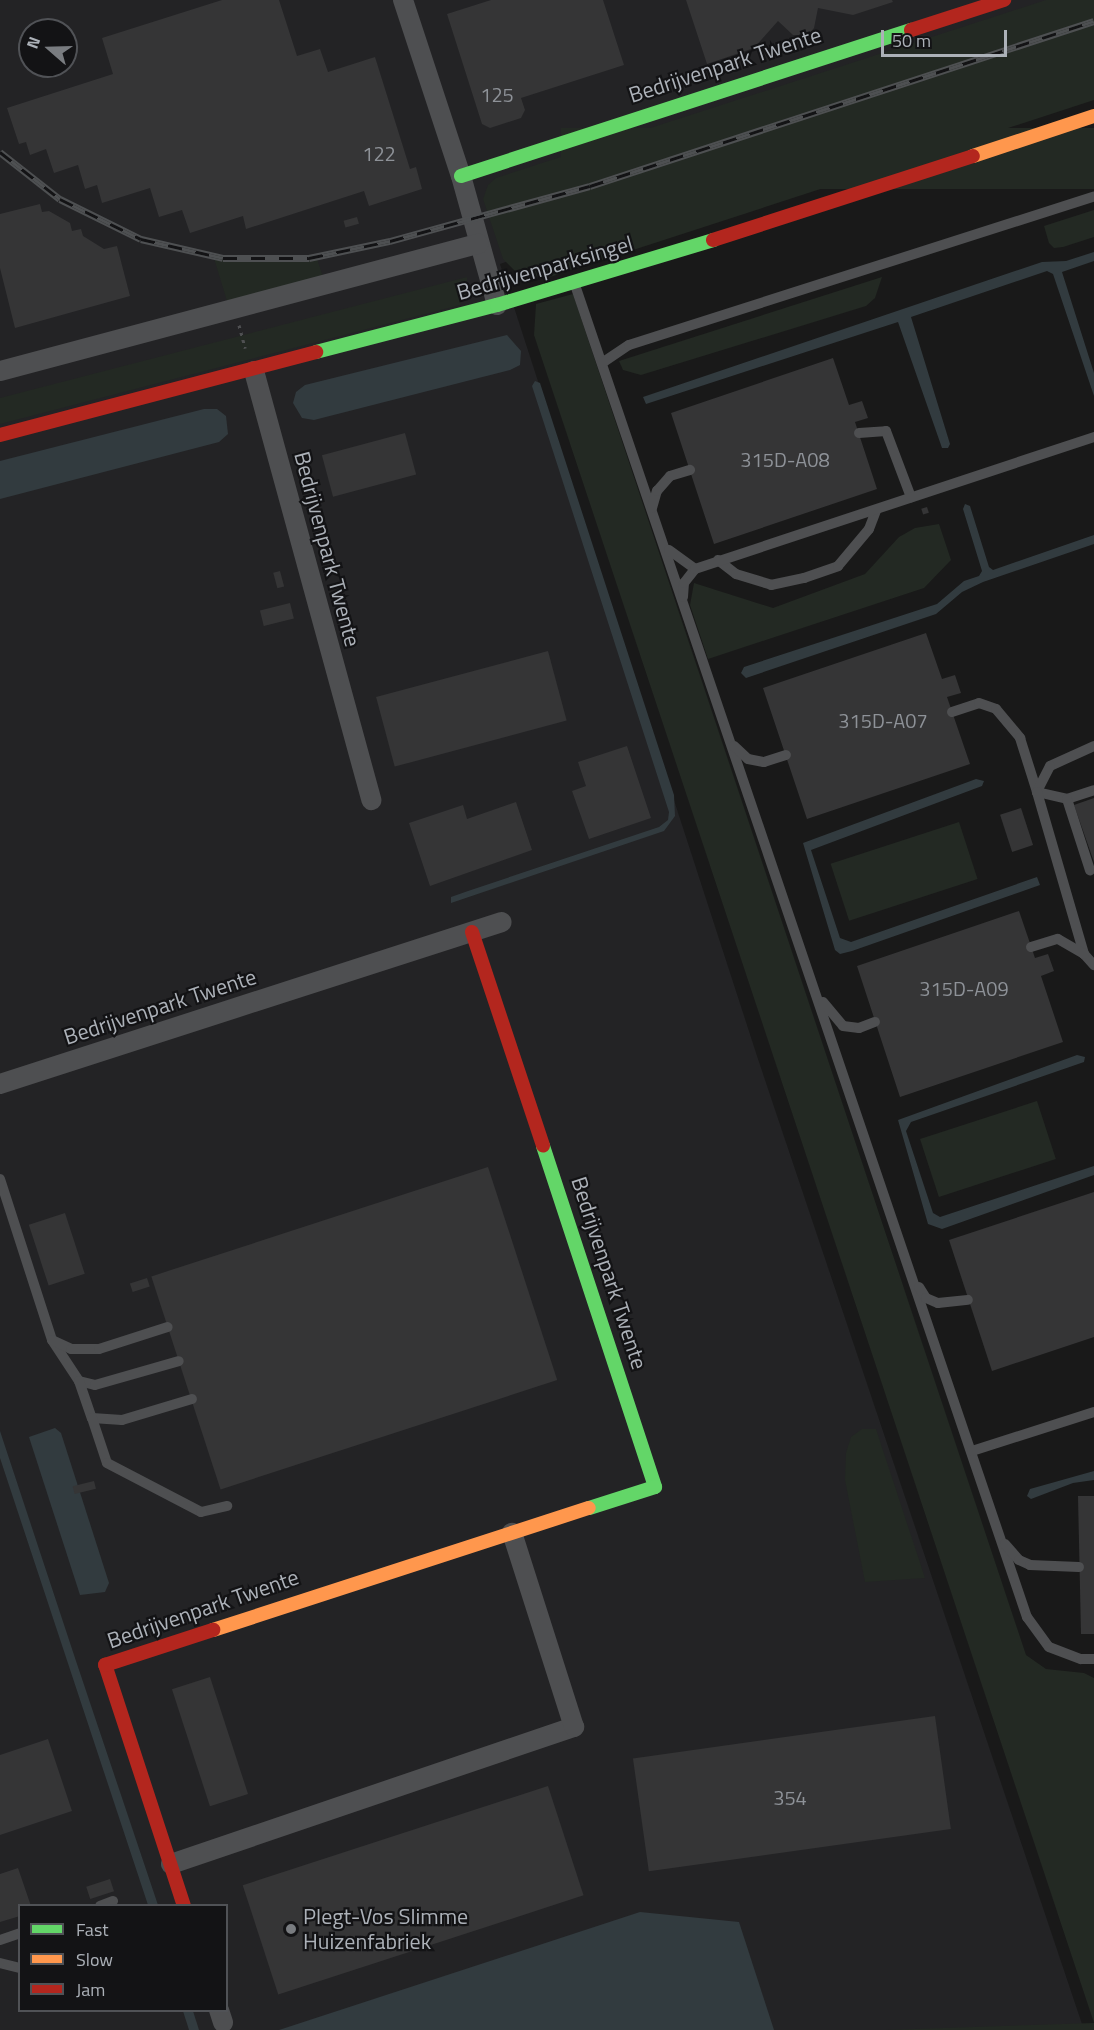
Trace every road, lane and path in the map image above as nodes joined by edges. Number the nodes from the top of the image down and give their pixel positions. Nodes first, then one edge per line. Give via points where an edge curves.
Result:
1 (403, 0) edge
2 (1004, 0) edge
3 (1094, 117) edge
4 (461, 176) junction
5 (1094, 196) edge
6 (478, 244) junction
7 (574, 282) junction
8 (496, 305) junction
9 (236, 311) junction
10 (602, 363) junction
11 (0, 371) edge
12 (254, 371) junction
13 (859, 433) dead end
14 (0, 435) edge
15 (1094, 436) edge
16 (690, 470) dead end
17 (911, 497) junction
18 (651, 509) junction
19 (876, 511) junction
20 (663, 543) junction
21 (718, 560) junction
22 (695, 569) junction
23 (682, 600) junction
24 (952, 712) dead end
25 (731, 744) junction
26 (1094, 746) edge
27 (786, 755) dead end
28 (1094, 790) edge
29 (1037, 792) junction
30 (1066, 799) junction
31 (371, 800) dead end
32 (1090, 870) dead end
33 (502, 922) dead end
34 (472, 932) junction
35 (1031, 947) dead end
36 (1084, 954) junction
37 (1094, 965) edge
38 (815, 989) junction
39 (875, 1023) dead end
40 (0, 1084) edge
41 (0, 1179) edge
42 (3, 1194) edge
43 (913, 1277) junction
44 (968, 1300) dead end
45 (168, 1327) dead end
46 (52, 1340) junction
47 (179, 1361) dead end
48 (79, 1381) junction
49 (192, 1399) dead end
50 (1094, 1412) edge
51 (92, 1419) junction
52 (972, 1451) junction
53 (226, 1506) dead end
54 (512, 1533) junction
55 (1001, 1539) junction
56 (1079, 1567) dead end
57 (1094, 1659) edge
58 (171, 1863) junction
59 (113, 1901) dead end
60 (103, 1904) edge
61 (184, 1904) edge
62 (18, 1934) edge
63 (0, 1940) edge
64 (0, 1963) edge
65 (18, 1968) edge

1 - 4 street
2 - 4 street, Bedrijvenpark Twente
3 - 7 street, Bedrijvenparksingel
4 - 6 street
5 - 10 lane via 629,345
6 - 8 street
6 - 9 street
7 - 8 street, Bedrijvenparksingel
7 - 10 lane
8 - 12 street, Bedrijvenparksingel
9 - 11 street
9 - 12 path
10 - 18 lane
12 - 14 street, Bedrijvenparksingel
12 - 31 street, Bedrijvenpark Twente
13 - 17 lane via 886,431
15 - 17 lane
16 - 18 lane via 670,476 657,491
17 - 19 lane
18 - 20 lane
19 - 21 lane
19 - 21 lane via 869,529 838,566 804,578 771,585 736,574
20 - 22 lane via 676,559
20 - 23 lane
21 - 22 lane
22 - 23 lane via 684,583
23 - 25 lane
24 - 29 lane via 979,703 996,709 1020,738
25 - 27 lane via 748,759 764,762
25 - 38 lane
26 - 29 lane via 1050,766
28 - 30 lane
29 - 30 lane
29 - 36 lane
30 - 32 lane
33 - 34 street, Bedrijvenpark Twente
34 - 40 street, Bedrijvenpark Twente
34 - 54 street, Bedrijvenpark Twente via 655,1487
35 - 36 lane via 1058,939
36 - 37 lane
38 - 39 lane via 843,1026 859,1028
38 - 43 lane
41 - 42 lane
42 - 46 lane
43 - 44 lane via 926,1298 938,1304
43 - 52 lane
45 - 46 lane via 99,1350 71,1349
46 - 48 lane
47 - 48 lane via 109,1383
48 - 51 lane
49 - 51 lane via 122,1420
50 - 52 lane
51 - 53 lane via 107,1463 201,1512
52 - 55 lane
54 - 58 street via 574,1727
54 - 58 street, Bedrijvenpark Twente via 105,1665
55 - 56 lane via 1019,1560 1030,1565
55 - 57 lane via 1027,1617 1049,1647 1081,1659
58 - 61 street, Bedrijvenpark Twente
59 - 60 lane
62 - 63 lane
64 - 65 lane

